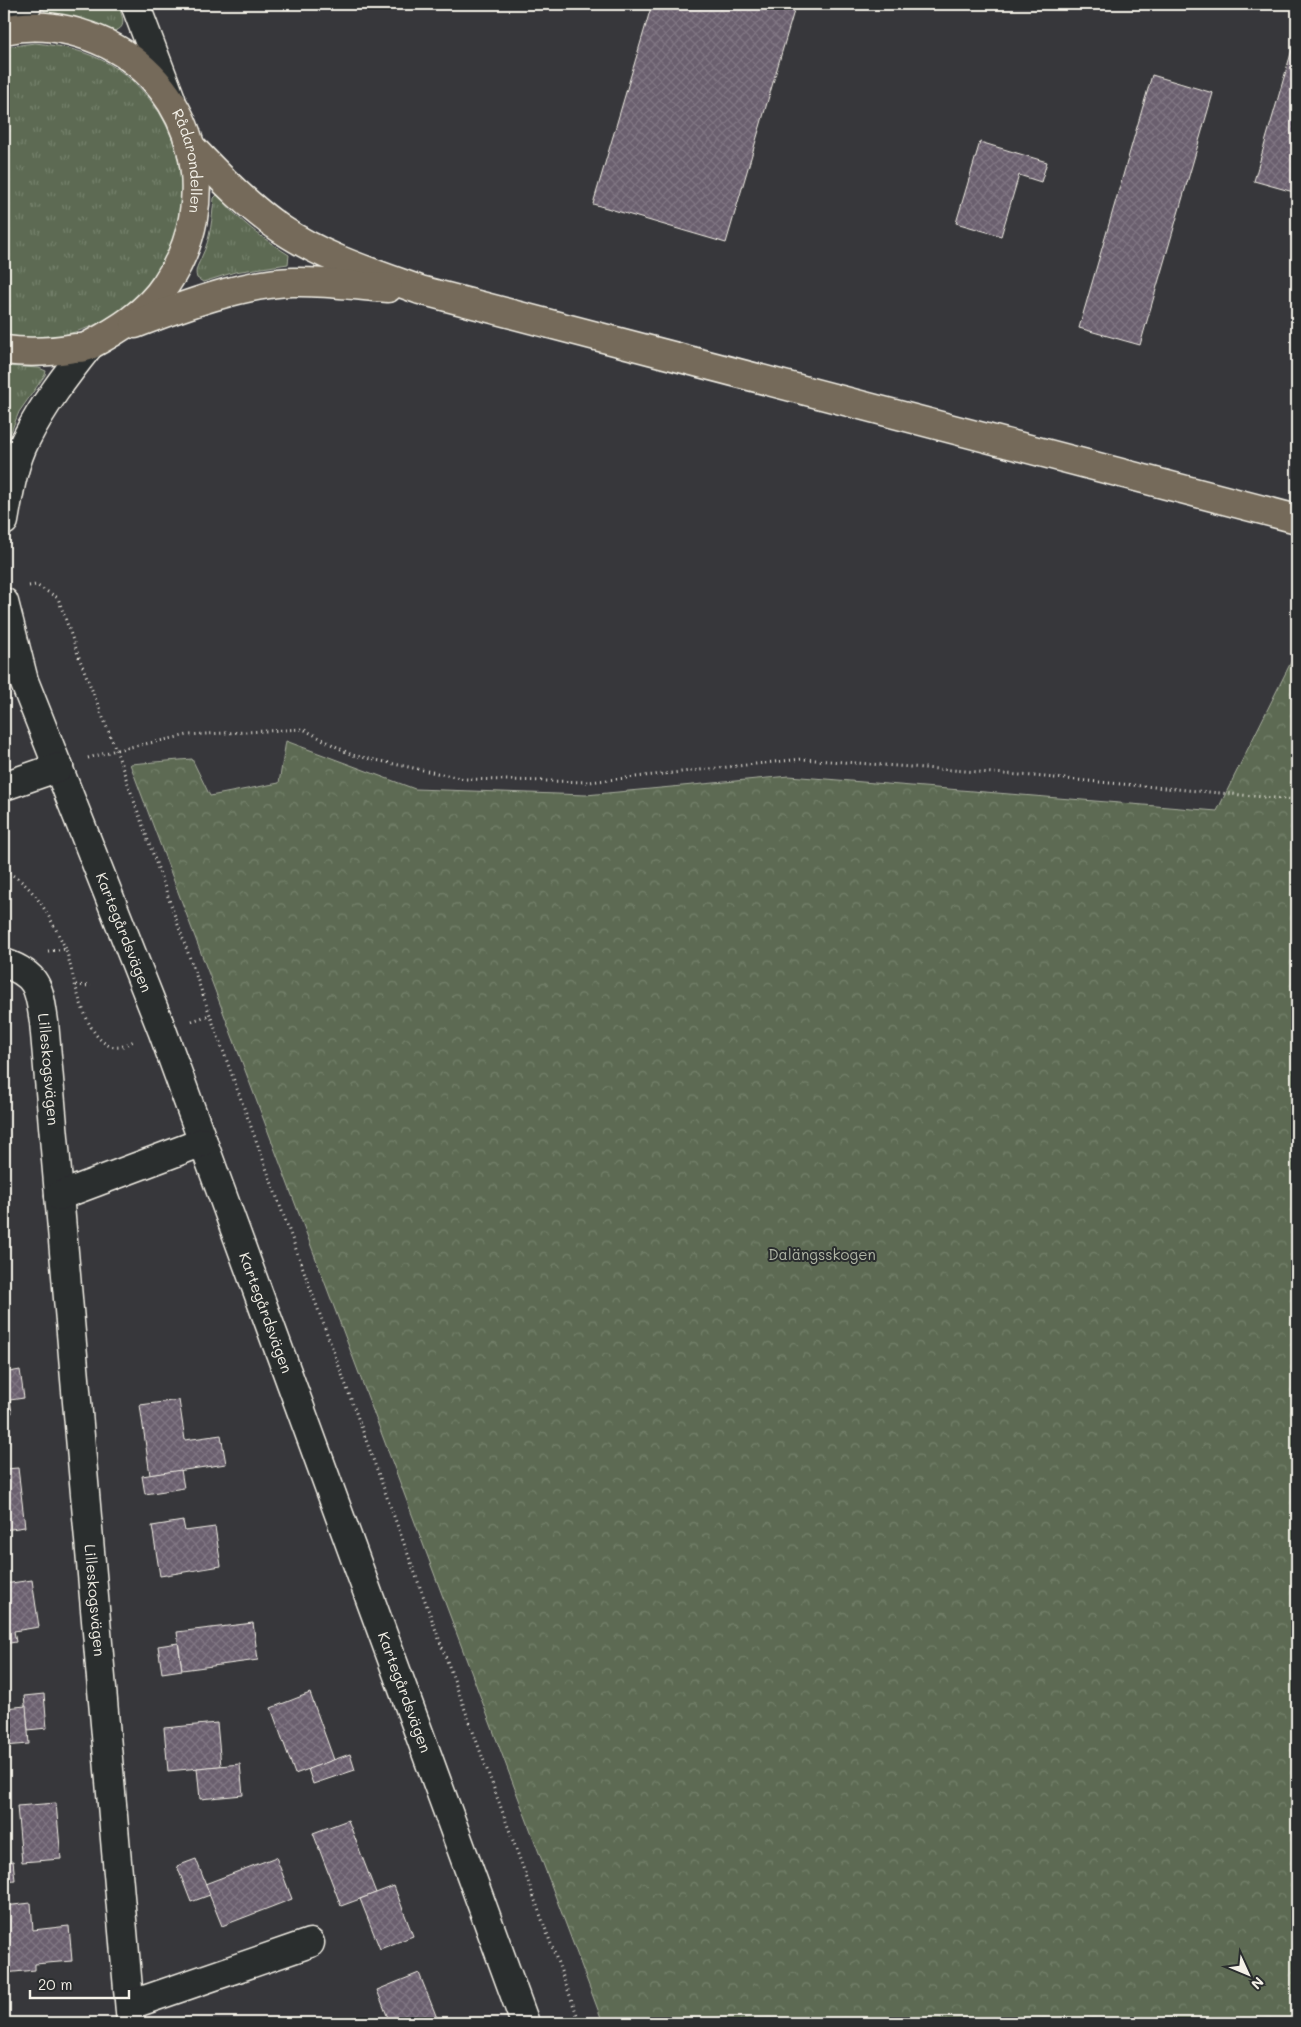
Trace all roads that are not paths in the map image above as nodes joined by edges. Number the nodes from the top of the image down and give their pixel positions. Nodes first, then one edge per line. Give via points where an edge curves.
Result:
1 (28, 4) edge
2 (134, 4) edge
3 (4, 21) edge
4 (4, 30) edge
5 (173, 105) junction
6 (191, 147) junction
7 (420, 290) junction
8 (100, 340) junction
9 (4, 350) edge
10 (1297, 519) edge
11 (4, 521) edge
12 (12, 594) edge
13 (58, 767) junction
14 (4, 786) edge
15 (4, 963) edge
16 (203, 1142) junction
17 (59, 1196) junction
18 (310, 1943) dead end
19 (131, 2014) edge
20 (525, 2023) edge

1 - 3 street
2 - 5 street
4 - 5 main road, Rådarondellen via 40,26 94,38 119,50 141,67
5 - 6 main road, Rådarondellen
6 - 7 main road via 234,191 282,230 351,264
6 - 8 main road, Rådarondellen via 197,193 188,242 178,264 150,304
7 - 8 main road via 293,282 257,285 170,310
7 - 10 main road
8 - 9 main road, Rådarondellen via 54,352
8 - 11 street via 57,387 26,440 11,481
12 - 13 street, Kartegårdsvägen via 24,681
13 - 14 street
13 - 16 street, Kartegårdsvägen
15 - 17 street, Lilleskogsvägen via 32,977 40,991
16 - 17 street
16 - 20 street, Kartegårdsvägen
17 - 19 street, Lilleskogsvägen
18 - 19 street, Lilleskogsvägen

